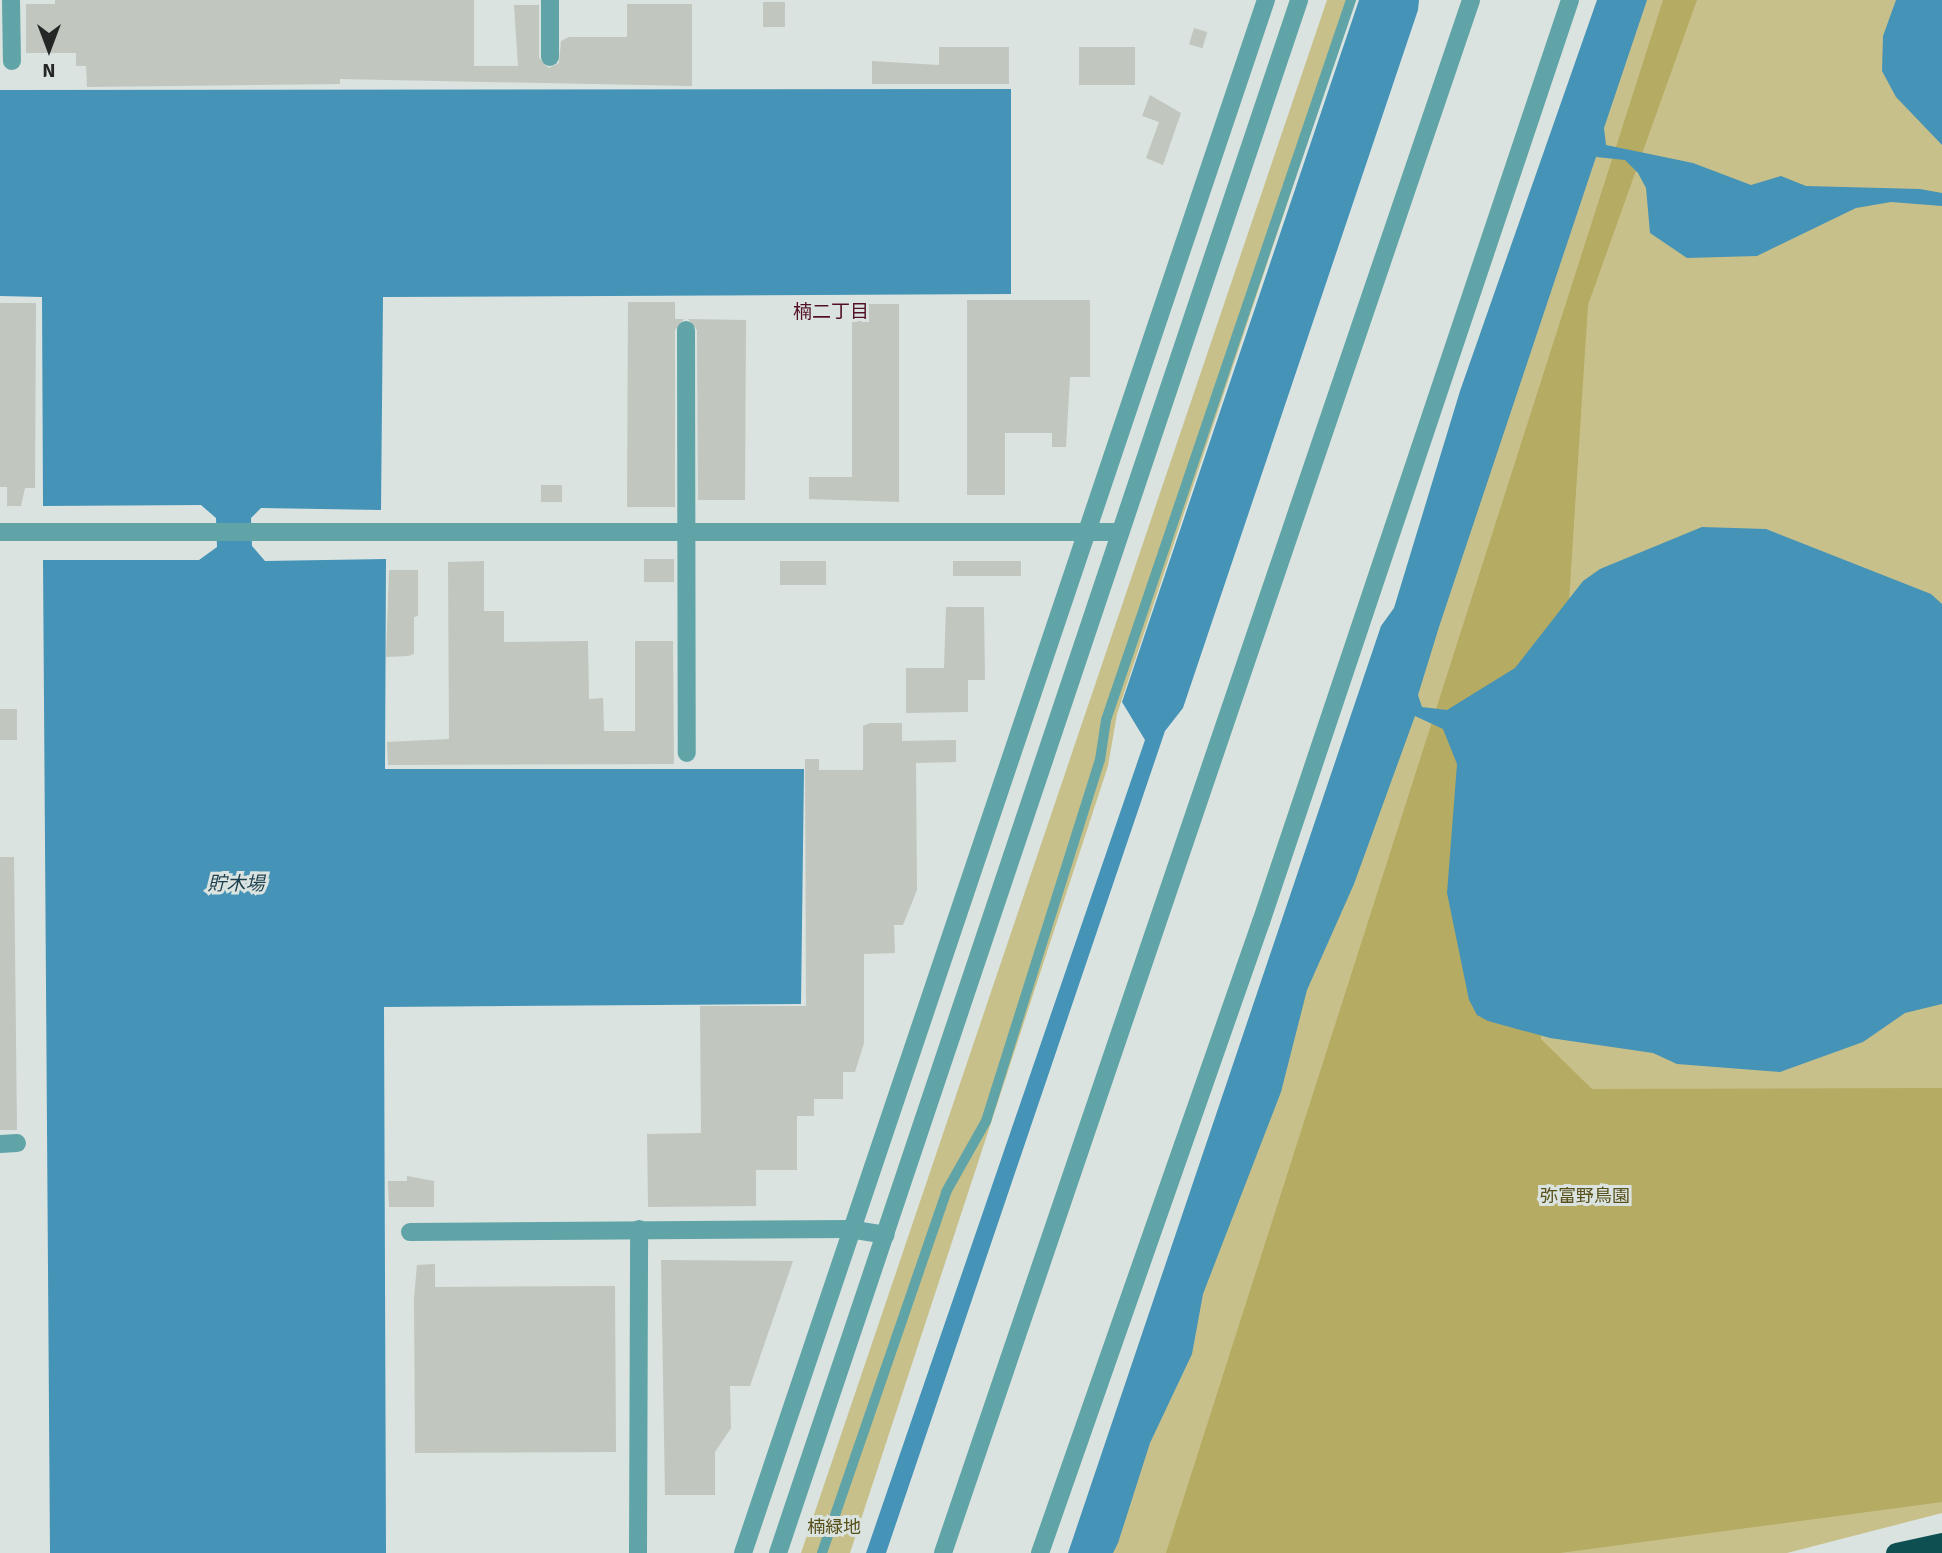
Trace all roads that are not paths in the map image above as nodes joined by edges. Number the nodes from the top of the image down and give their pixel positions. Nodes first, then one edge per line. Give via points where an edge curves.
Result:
1 (11, 0) edge
2 (550, 0) edge
3 (1265, 0) edge
4 (1299, 0) edge
5 (1351, 0) edge
6 (1471, 0) edge
7 (1570, 0) edge
8 (550, 57) dead end
9 (12, 61) dead end
10 (686, 330) dead end
11 (687, 531) junction
12 (0, 532) edge
13 (1084, 532) junction
14 (1121, 532) junction
15 (687, 753) dead end
16 (639, 1229) junction
17 (849, 1229) junction
18 (410, 1232) dead end
19 (886, 1235) junction
20 (1942, 1543) edge
21 (638, 1553) edge
22 (743, 1553) edge
23 (778, 1553) edge
24 (822, 1553) edge
25 (943, 1553) edge
26 (1040, 1553) edge
27 (1896, 1553) edge

1 - 9 street
2 - 8 street
3 - 13 street
4 - 14 street
5 - 24 lane via 1106,720 1100,760 986,1121 946,1192
6 - 25 street
7 - 26 street via 1261,922
10 - 11 street
11 - 12 street
11 - 13 street
11 - 15 street
13 - 14 street
13 - 17 street
14 - 19 street
16 - 17 street
16 - 18 street
16 - 21 street
17 - 19 street
17 - 22 street
19 - 23 street
20 - 27 highway

